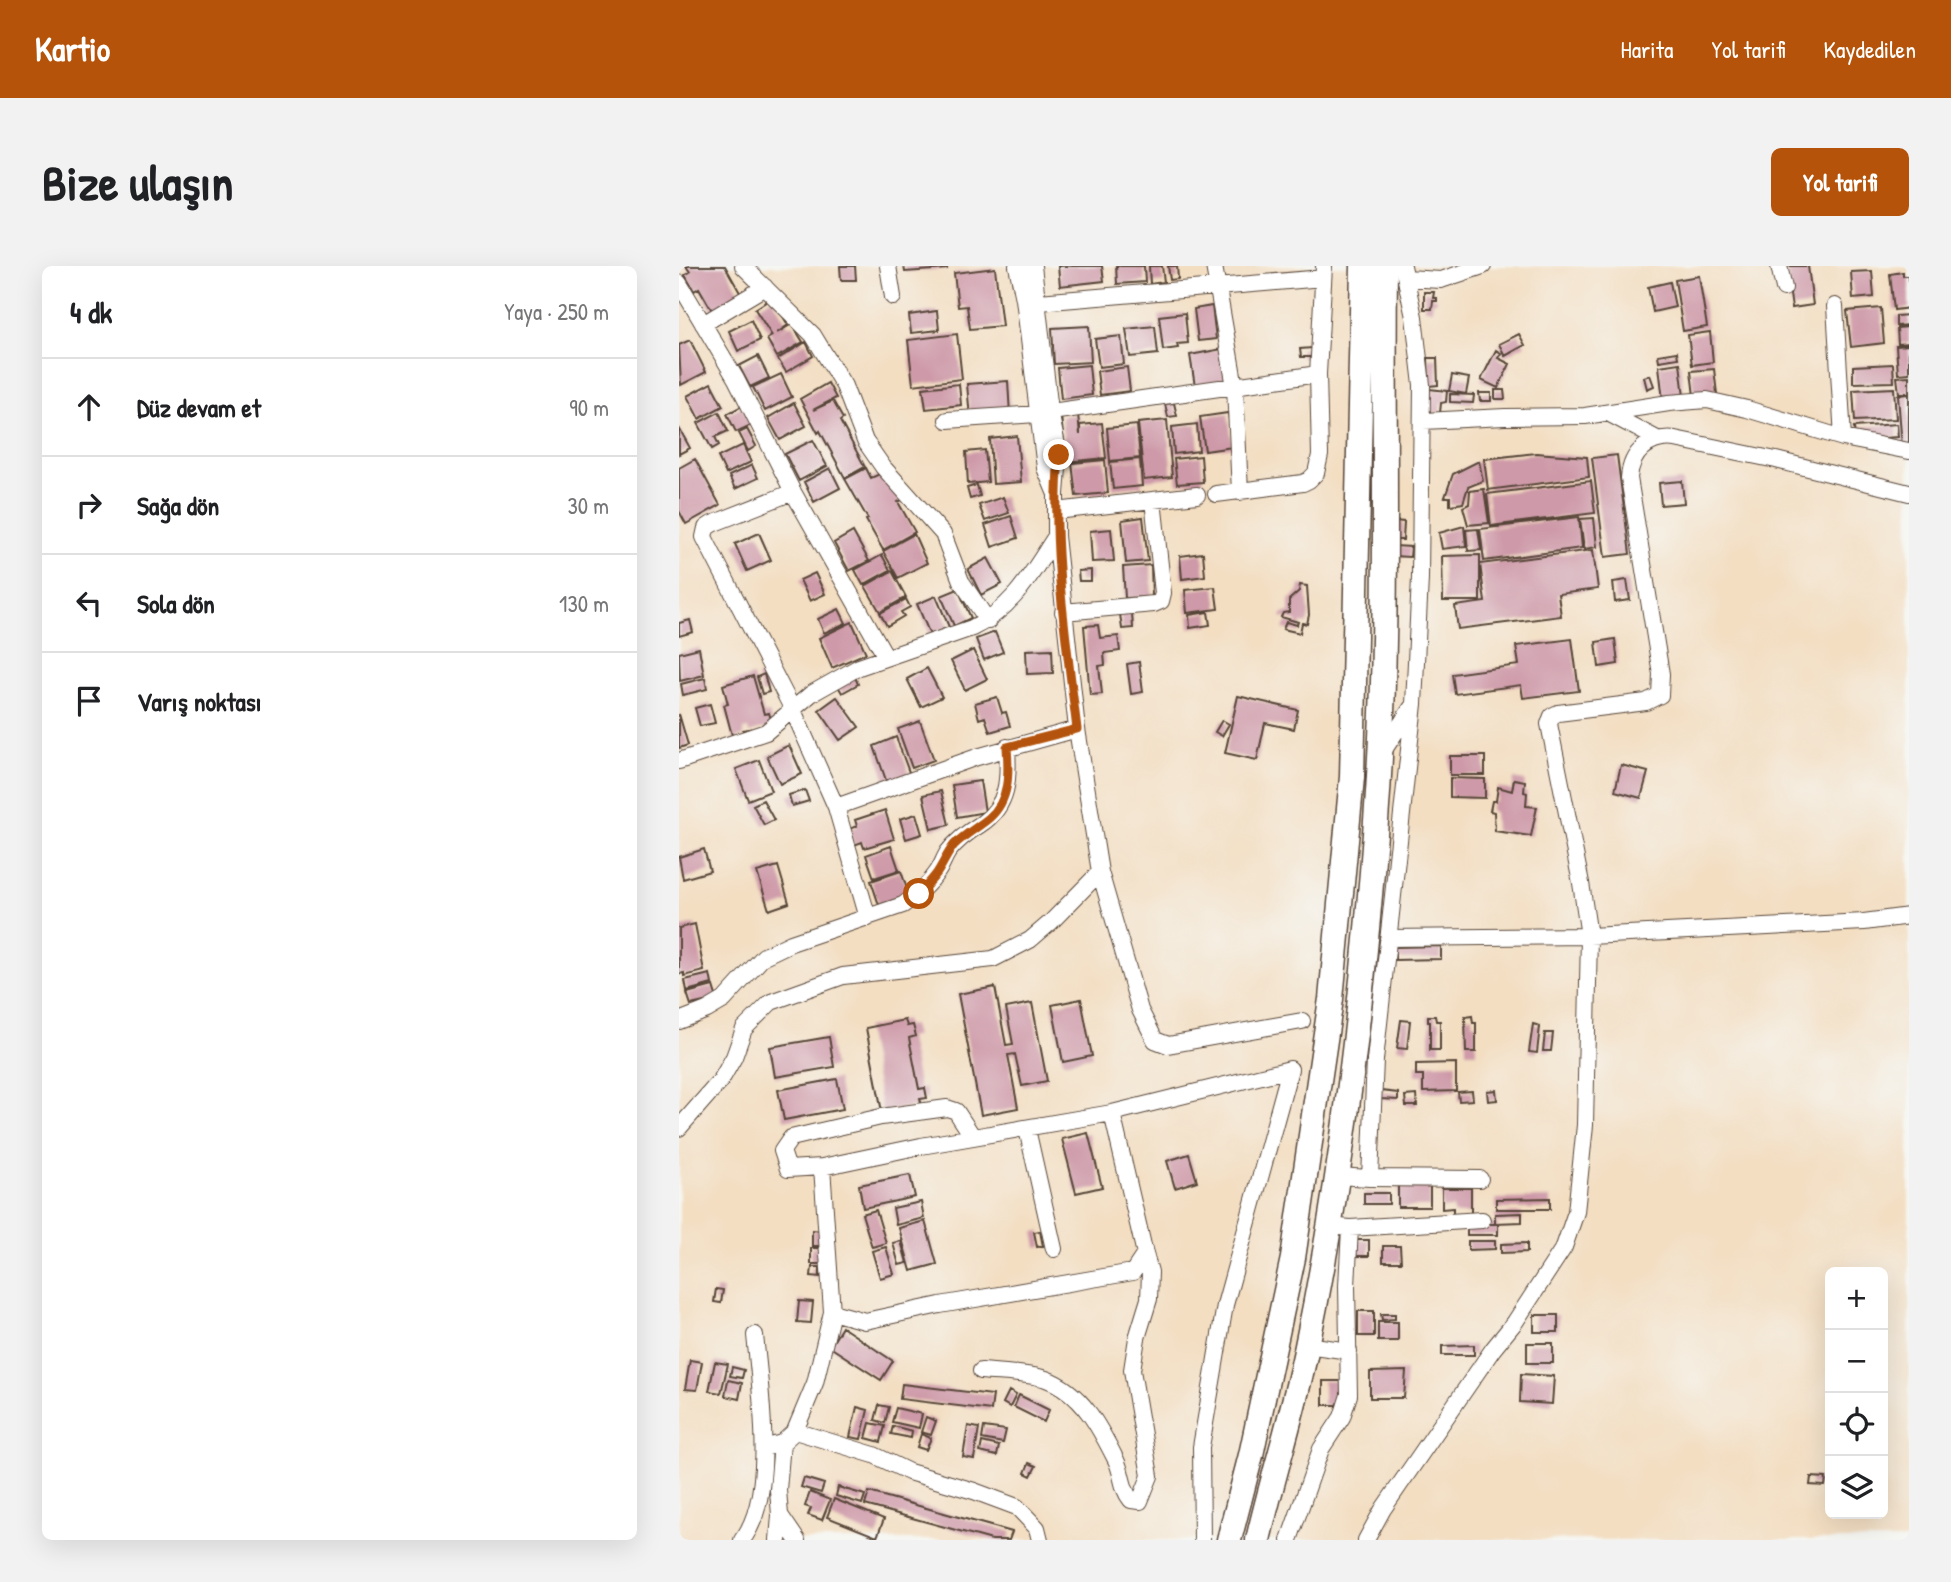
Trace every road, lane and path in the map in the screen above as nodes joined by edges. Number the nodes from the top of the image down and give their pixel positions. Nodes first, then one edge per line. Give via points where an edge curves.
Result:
1 (743, 266) edge
2 (888, 266) edge
3 (1017, 266) edge
4 (1033, 266) edge
5 (1214, 266) edge
6 (1355, 266) edge
7 (1483, 266) edge
8 (1779, 266) edge
9 (1397, 269) edge
10 (1323, 272) edge
11 (1363, 278) edge
12 (679, 283) edge
13 (765, 287) junction
14 (1217, 288) junction
15 (1784, 288) dead end
16 (893, 297) dead end
17 (1039, 302) junction
18 (1835, 306) dead end
19 (703, 324) junction
20 (1318, 374) junction
21 (1235, 387) junction
22 (1044, 413) junction
23 (1608, 413) junction
24 (947, 420) dead end
25 (1423, 421) junction
26 (1843, 438) junction
27 (1657, 439) junction
28 (1909, 451) edge
29 (793, 492) junction
30 (1240, 492) junction
31 (1909, 493) edge
32 (1216, 494) dead end
33 (1197, 495) dead end
34 (1153, 500) junction
35 (1056, 511) junction
36 (1056, 536) junction
37 (1063, 612) junction
38 (988, 621) junction
39 (886, 657) junction
40 (1414, 704) junction
41 (792, 708) junction
42 (1077, 729) junction
43 (1007, 747) junction
44 (1379, 758) junction
45 (679, 761) edge
46 (836, 807) junction
47 (1101, 872) junction
48 (1909, 916) edge
49 (868, 918) junction
50 (1589, 936) junction
51 (1388, 938) junction
52 (679, 1021) edge
53 (1302, 1021) dead end
54 (1112, 1113) junction
55 (679, 1128) edge
56 (1027, 1129) junction
57 (973, 1138) junction
58 (822, 1167) junction
59 (1337, 1176) junction
60 (1370, 1178) junction
61 (1481, 1179) dead end
62 (1482, 1220) dead end
63 (1340, 1227) junction
64 (1054, 1249) dead end
65 (1145, 1254) junction
66 (832, 1312) junction
67 (755, 1335) dead end
68 (1307, 1345) junction
69 (1349, 1351) junction
70 (981, 1371) dead end
71 (795, 1431) junction
72 (782, 1443) junction
73 (764, 1448) junction
74 (758, 1511) junction
75 (780, 1515) junction
76 (742, 1540) edge
77 (756, 1540) edge
78 (778, 1540) edge
79 (797, 1540) edge
80 (1040, 1540) edge
81 (1202, 1540) edge
82 (1229, 1540) edge
83 (1258, 1540) edge
84 (1289, 1540) edge
85 (1366, 1540) edge

1 - 13 street
2 - 16 street
3 - 22 street
4 - 17 street
5 - 14 street
6 - 11 highway
7 - 9 street via 1441,280
8 - 15 street
9 - 25 street via 1418,344
9 - 44 highway via 1385,302 1384,645
10 - 14 street
10 - 20 street
11 - 82 highway via 1352,777 1331,999 1293,1258
12 - 19 street
13 - 19 street
13 - 38 street via 799,319 830,359 865,441 943,534 961,581
14 - 17 street
14 - 21 street
17 - 22 street
18 - 26 street
19 - 29 street
20 - 21 street
20 - 30 street via 1320,455 1316,473 1303,483
21 - 22 street
21 - 30 street
22 - 24 street
22 - 35 street via 1045,468 1056,494
23 - 25 street
23 - 26 street via 1707,400
23 - 27 street
25 - 40 street
26 - 28 street
27 - 31 street via 1776,460
27 - 50 street via 1635,457 1629,478 1661,674 1660,695 1646,702 1558,713 1549,724
29 - 39 street
29 - 41 street via 712,524 704,537
30 - 32 street
33 - 34 street
34 - 35 street
34 - 37 street via 1161,601
35 - 36 street
36 - 37 street
36 - 38 street via 1011,601
37 - 42 street
38 - 39 street
39 - 41 street via 837,678
40 - 44 street
40 - 51 street
41 - 45 street via 759,736
41 - 46 street
42 - 43 street
42 - 47 street
43 - 46 street
43 - 49 street via 1008,778 998,809 966,832 919,894
44 - 59 highway via 1364,954
46 - 49 street
47 - 53 street via 1140,1010 1155,1040 1168,1045
47 - 55 street via 1030,940 993,958 843,976 771,1002 744,1029 721,1080
48 - 50 street
49 - 52 street via 791,943 764,957 724,1000
50 - 51 street
50 - 85 street via 1585,1125 1572,1229 1515,1322
51 - 60 street via 1374,1060
54 - 56 street
54 - 65 street
54 - 81 street via 1290,1069 1225,1305 1201,1447
56 - 57 street
56 - 64 street
57 - 58 street
57 - 58 street via 956,1111 947,1108 791,1139 782,1152 788,1169
58 - 66 street
59 - 60 street
59 - 63 highway
60 - 61 street
62 - 63 street
63 - 68 highway
63 - 69 street
65 - 66 street via 1133,1272 865,1321
65 - 70 street via 1149,1299 1132,1370 1150,1476 1140,1502 1131,1500 1123,1490 1119,1468 1103,1434 1068,1390 1044,1379
66 - 71 street via 815,1383
67 - 73 street
68 - 69 street
68 - 83 highway
69 - 84 street via 1346,1406 1321,1449
71 - 72 street
71 - 80 street via 1017,1507 1037,1528
72 - 73 street
72 - 75 street
73 - 74 street
74 - 76 street
74 - 77 street
75 - 78 street
75 - 79 street

